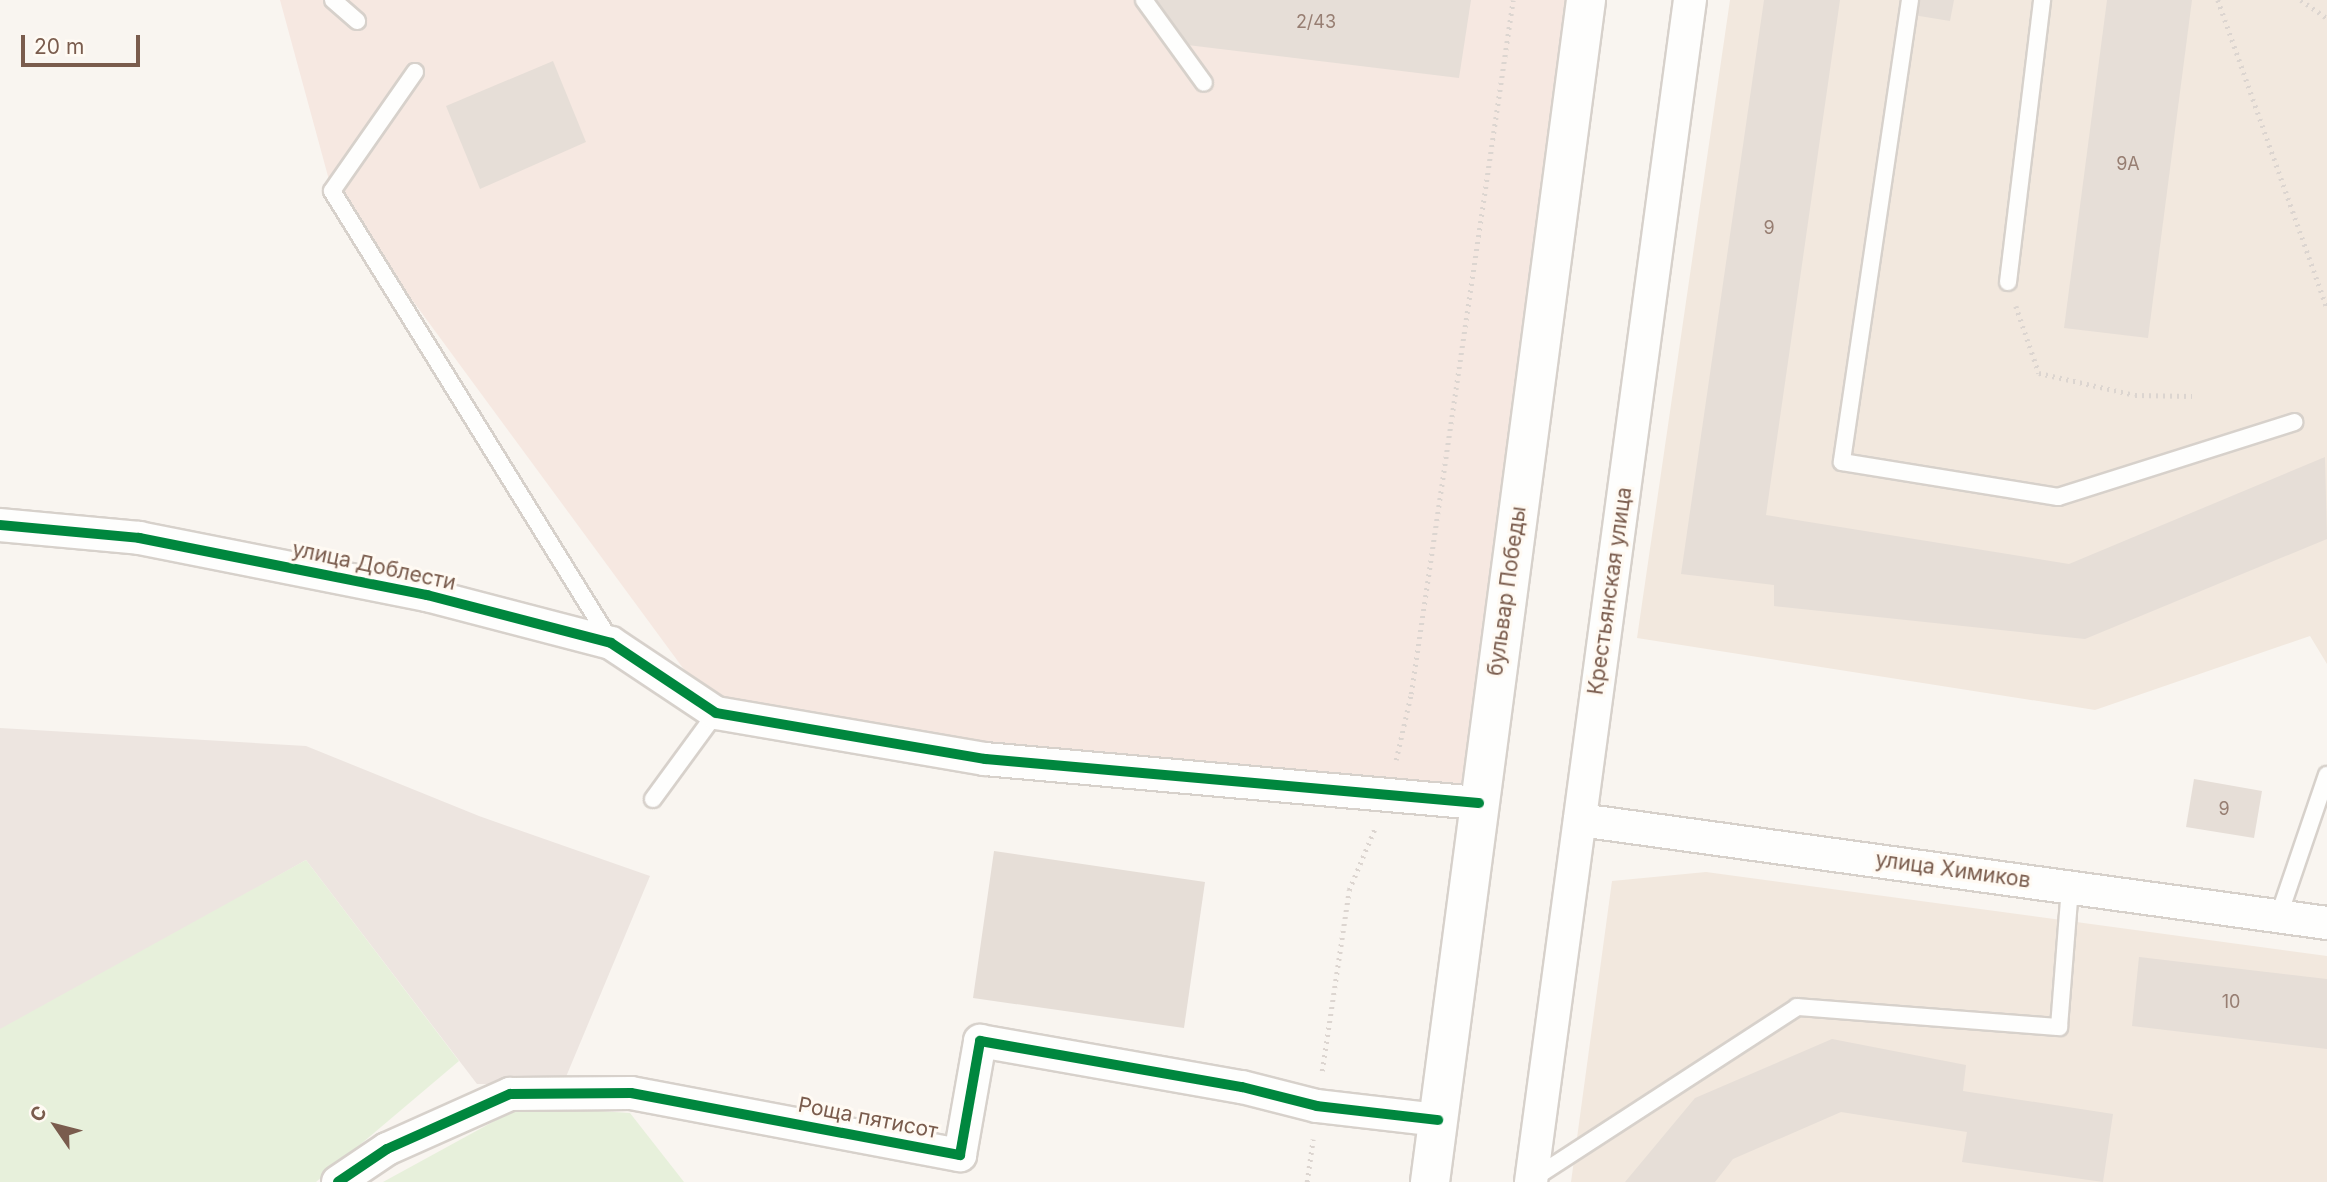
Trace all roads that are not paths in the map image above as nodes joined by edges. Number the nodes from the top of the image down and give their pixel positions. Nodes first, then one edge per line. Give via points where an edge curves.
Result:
1 (333, 0) edge
2 (1144, 0) edge
3 (1586, 0) edge
4 (1690, 0) edge
5 (1910, 0) edge
6 (2042, 0) edge
7 (357, 21) dead end
8 (415, 72) dead end
9 (1204, 83) dead end
10 (2008, 282) road end
11 (2294, 422) dead end
12 (0, 525) edge
13 (611, 643) junction
14 (716, 713) junction
15 (2327, 775) edge
16 (653, 799) dead end
17 (1479, 803) junction
18 (1580, 820) junction
19 (2070, 886) junction
20 (2279, 915) junction
21 (2327, 922) edge
22 (1438, 1120) junction
23 (1531, 1181) edge
24 (338, 1182) edge
25 (1430, 1182) edge

1 - 7 lane
2 - 9 lane
3 - 17 street, бульвар Победы
4 - 18 street, Крестьянская улица
5 - 11 lane via 1842,462 2059,497
6 - 10 lane
8 - 13 lane via 332,191
12 - 13 street, улица Доблести via 139,538 427,595
13 - 14 street, улица Доблести
14 - 16 lane
14 - 17 street via 985,759
15 - 20 lane
17 - 22 street, бульвар Победы
18 - 19 street, улица Химиков
18 - 23 street, Крестьянская улица
19 - 20 street, улица Химиков
19 - 23 lane via 2059,1027 1797,1007
20 - 21 street, улица Химиков
22 - 24 street, Роща пятисот via 1317,1106 1242,1087 980,1041 960,1155 631,1093 510,1094 387,1149
22 - 25 street, бульвар Победы

